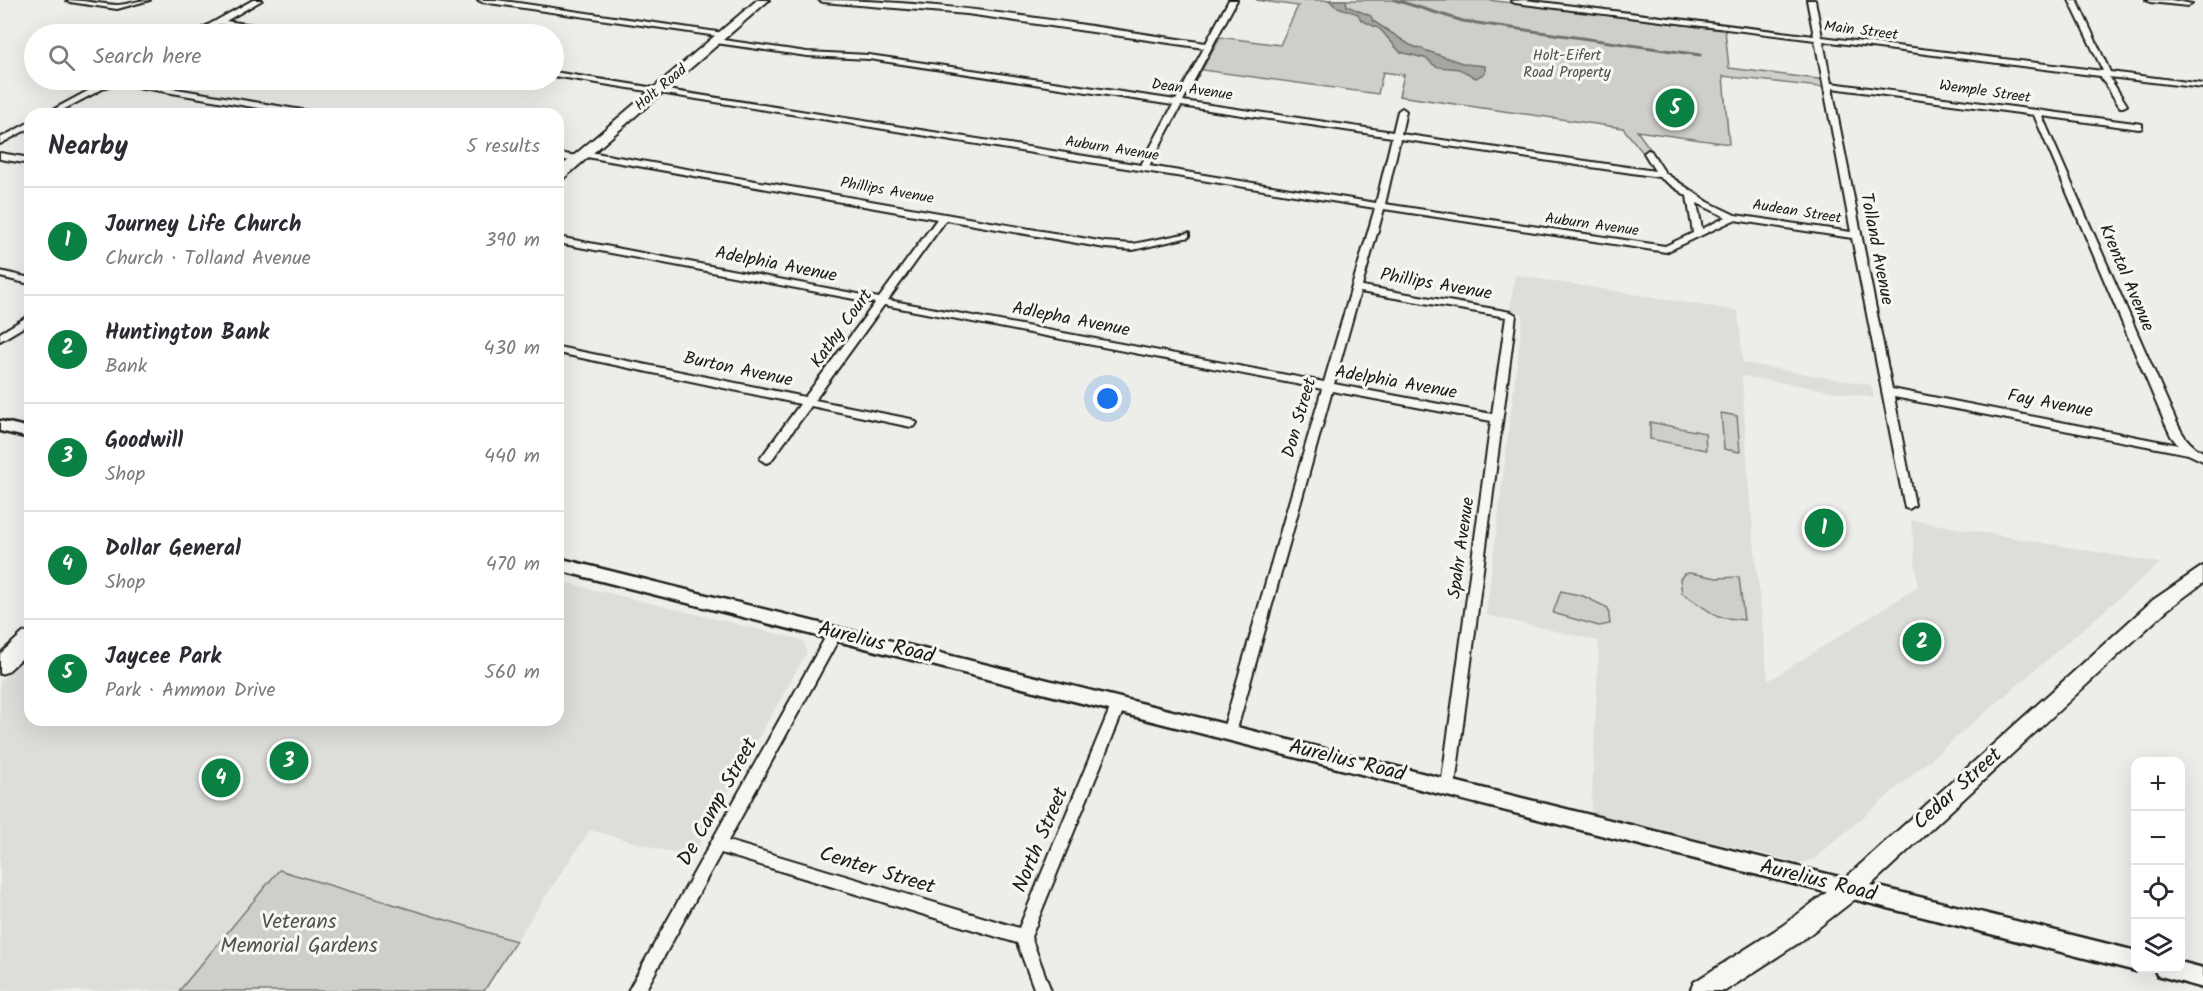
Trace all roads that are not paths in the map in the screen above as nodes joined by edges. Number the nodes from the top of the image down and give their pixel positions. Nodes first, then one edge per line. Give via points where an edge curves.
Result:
1 (70, 0) edge
2 (146, 0) edge
3 (258, 0) edge
4 (482, 0) edge
5 (764, 0) edge
6 (823, 0) edge
7 (1233, 0) edge
8 (1811, 0) edge
9 (2073, 0) edge
10 (2150, 0) edge
11 (1515, 1) edge
12 (2188, 4) dead end
13 (219, 22) junction
14 (215, 24) edge
15 (232, 24) edge
16 (720, 38) junction
17 (1818, 39) junction
18 (1208, 46) junction
19 (2104, 75) junction
20 (564, 76) edge
21 (1827, 85) junction
22 (2203, 86) edge
23 (94, 90) edge
24 (170, 90) edge
25 (659, 90) junction
26 (1179, 102) junction
27 (2123, 105) dead end
28 (61, 108) edge
29 (273, 108) edge
30 (1402, 111) dead end
31 (2037, 113) junction
32 (2139, 126) dead end
33 (24, 128) edge
34 (1396, 134) junction
35 (0, 141) edge
36 (1648, 153) dead end
37 (0, 156) edge
38 (564, 156) edge
39 (581, 157) junction
40 (24, 160) edge
41 (1144, 168) junction
42 (564, 171) edge
43 (1662, 175) junction
44 (1691, 194) junction
45 (1380, 206) junction
46 (944, 216) junction
47 (1732, 217) junction
48 (1698, 234) junction
49 (1186, 235) dead end
50 (1856, 236) junction
51 (564, 241) edge
52 (0, 274) edge
53 (24, 279) edge
54 (1355, 288) junction
55 (882, 303) junction
56 (1511, 315) joint
57 (989, 321) joint
58 (24, 322) edge
59 (0, 338) edge
60 (564, 351) edge
61 (1148, 352) joint
62 (1327, 388) junction
63 (1888, 392) junction
64 (809, 402) junction
65 (1498, 419) junction
66 (911, 423) dead end
67 (0, 426) edge
68 (24, 432) edge
69 (2191, 451) junction
70 (2203, 457) edge
71 (766, 459) dead end
72 (1909, 505) dead end
73 (564, 565) edge
74 (2203, 573) edge
75 (835, 633) junction
76 (24, 644) edge
77 (0, 666) edge
78 (1118, 706) junction
79 (1229, 733) junction
80 (1448, 786) junction
81 (719, 845) junction
82 (1850, 889) junction
83 (1023, 937) junction
84 (2131, 960) edge
85 (2181, 973) edge
86 (2203, 978) edge
87 (1709, 990) edge
88 (636, 991) edge
89 (1043, 991) edge

1 - 2 street via 125,6
3 - 13 street
4 - 16 street, Dean Avenue
5 - 16 main road, Holt Road
6 - 18 street via 967,12
7 - 18 street
8 - 17 street, Tolland Avenue
9 - 19 street via 2107,71
10 - 12 street
11 - 17 street, Main Street
13 - 14 street
13 - 15 street
16 - 25 main road, Holt Road
16 - 26 street, Dean Avenue via 807,54 868,57
17 - 19 street, Main Street
17 - 21 street, Tolland Avenue
18 - 26 street
19 - 22 street, Main Street
19 - 27 street
20 - 25 street, Auburn Avenue
21 - 31 street, Wemple Street
21 - 50 street, Tolland Avenue
23 - 28 street
24 - 29 street
25 - 39 main road, Holt Road
25 - 41 street, Auburn Avenue
26 - 34 street, Dean Avenue
26 - 41 street
30 - 34 street, Don Street
31 - 32 street, Wemple Street
31 - 69 street, Krental Avenue via 2170,421
33 - 35 street
34 - 43 street, Dean Avenue
34 - 45 street, Don Street
36 - 43 street
37 - 40 street
38 - 39 street, Phillips Avenue
39 - 42 main road, Holt Road
39 - 46 street, Phillips Avenue
41 - 45 street, Auburn Avenue
43 - 44 street, Audean Street
44 - 47 street, Audean Street
44 - 48 street
45 - 48 street, Auburn Avenue via 1666,249
45 - 54 street, Don Street
46 - 49 street, Phillips Avenue via 1120,246 1133,247
46 - 55 street, Kathy Court
47 - 48 street
47 - 50 street, Audean Street
50 - 63 street, Tolland Avenue
51 - 55 street, Adelphia Avenue
52 - 53 street
54 - 56 street, Phillips Avenue
54 - 62 street, Don Street
55 - 57 street, Adelphia Avenue
55 - 64 street, Kathy Court
56 - 65 street, Spahr Avenue
57 - 61 street, Adlepha Avenue
58 - 59 street
60 - 64 street, Burton Avenue
61 - 62 street, Adelphia Avenue
62 - 65 street, Adelphia Avenue
62 - 79 street, Don Street
63 - 69 street, Fay Avenue
63 - 72 street, Tolland Avenue
64 - 66 street, Burton Avenue
64 - 71 street, Kathy Court
65 - 80 street, Spahr Avenue
67 - 68 street
69 - 70 street, Fay Avenue
73 - 75 street, Aurelius Road
74 - 82 main road, Cedar Street via 2160,605
75 - 78 street, Aurelius Road
75 - 81 street, De Camp Street
76 - 77 main road
78 - 79 street, Aurelius Road
78 - 83 street, North Street
79 - 80 street, Aurelius Road
80 - 82 street, Aurelius Road
81 - 83 street, Center Street
81 - 88 street, De Camp Street
82 - 84 street, Aurelius Road
82 - 87 main road, Cedar Street
83 - 89 street
85 - 86 street

